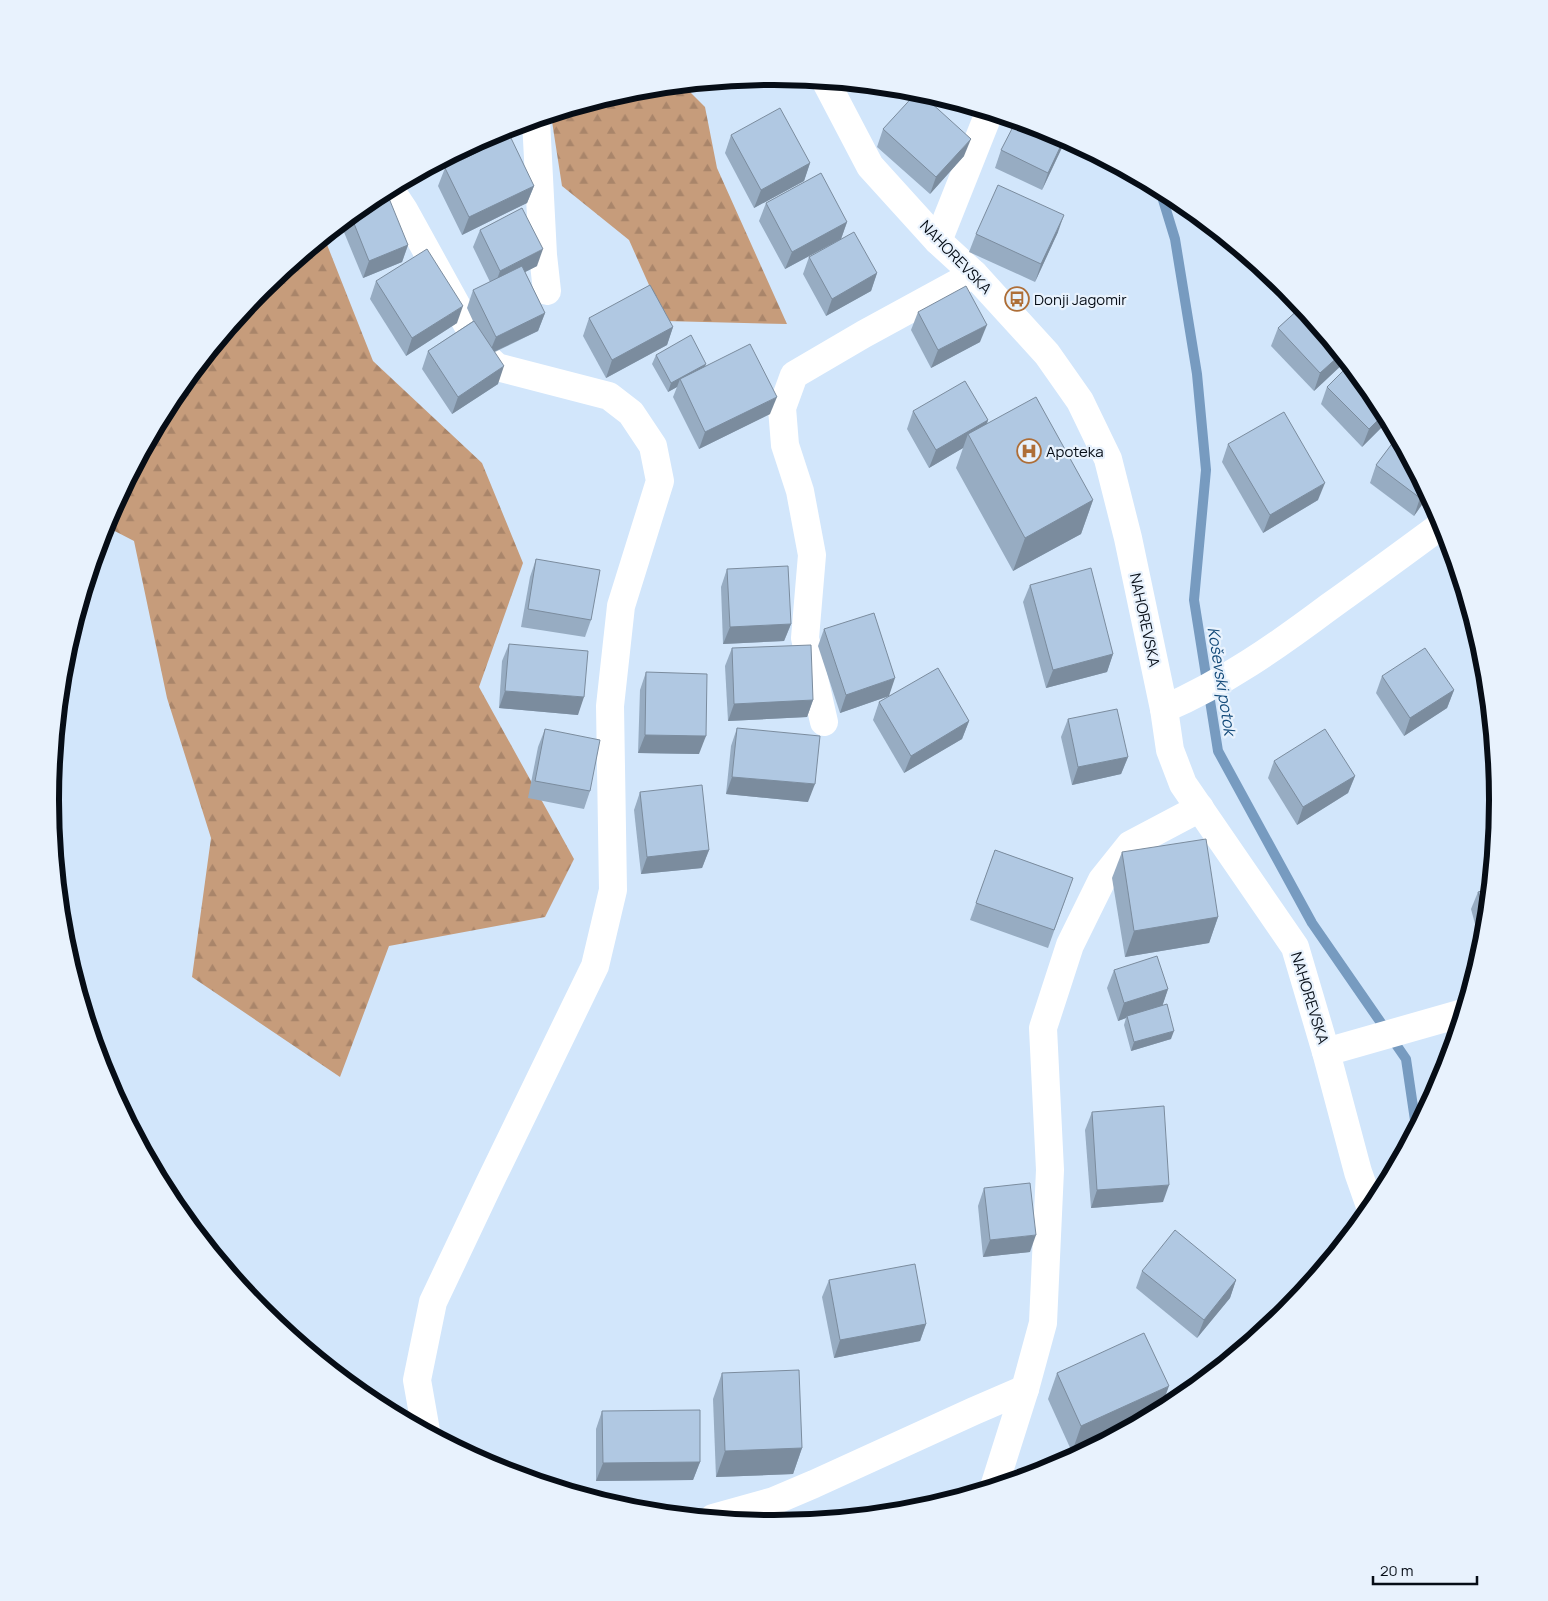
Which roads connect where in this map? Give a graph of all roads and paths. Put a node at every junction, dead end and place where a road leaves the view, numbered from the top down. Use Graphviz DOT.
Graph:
graph roads {
  1 [pos="829,88"];
  2 [pos="987,118"];
  3 [pos="536,126"];
  4 [pos="394,195"];
  5 [pos="938,241"];
  6 [pos="974,274"];
  7 [pos="547,291"];
  8 [pos="1436,529"];
  9 [pos="1175,704"];
  10 [pos="824,722"];
  11 [pos="1200,808"];
  12 [pos="1456,1015"];
  13 [pos="1326,1052"];
  14 [pos="1367,1201"];
  15 [pos="1025,1390"];
  16 [pos="425,1425"];
  17 [pos="996,1480"];
  18 [pos="727,1514"];
  1 -- 5 [label="street, NAHOREVSKA"];
  2 -- 5 [label="street"];
  3 -- 7 [label="street"];
  4 -- 16 [label="street"];
  5 -- 6 [label="street, NAHOREVSKA"];
  6 -- 9 [label="street, NAHOREVSKA"];
  6 -- 10 [label="street"];
  8 -- 9 [label="street"];
  9 -- 11 [label="street, NAHOREVSKA"];
  11 -- 13 [label="street, NAHOREVSKA"];
  11 -- 15 [label="street"];
  12 -- 13 [label="street"];
  13 -- 14 [label="street, NAHOREVSKA"];
  15 -- 17 [label="street"];
  15 -- 18 [label="street"];
}
